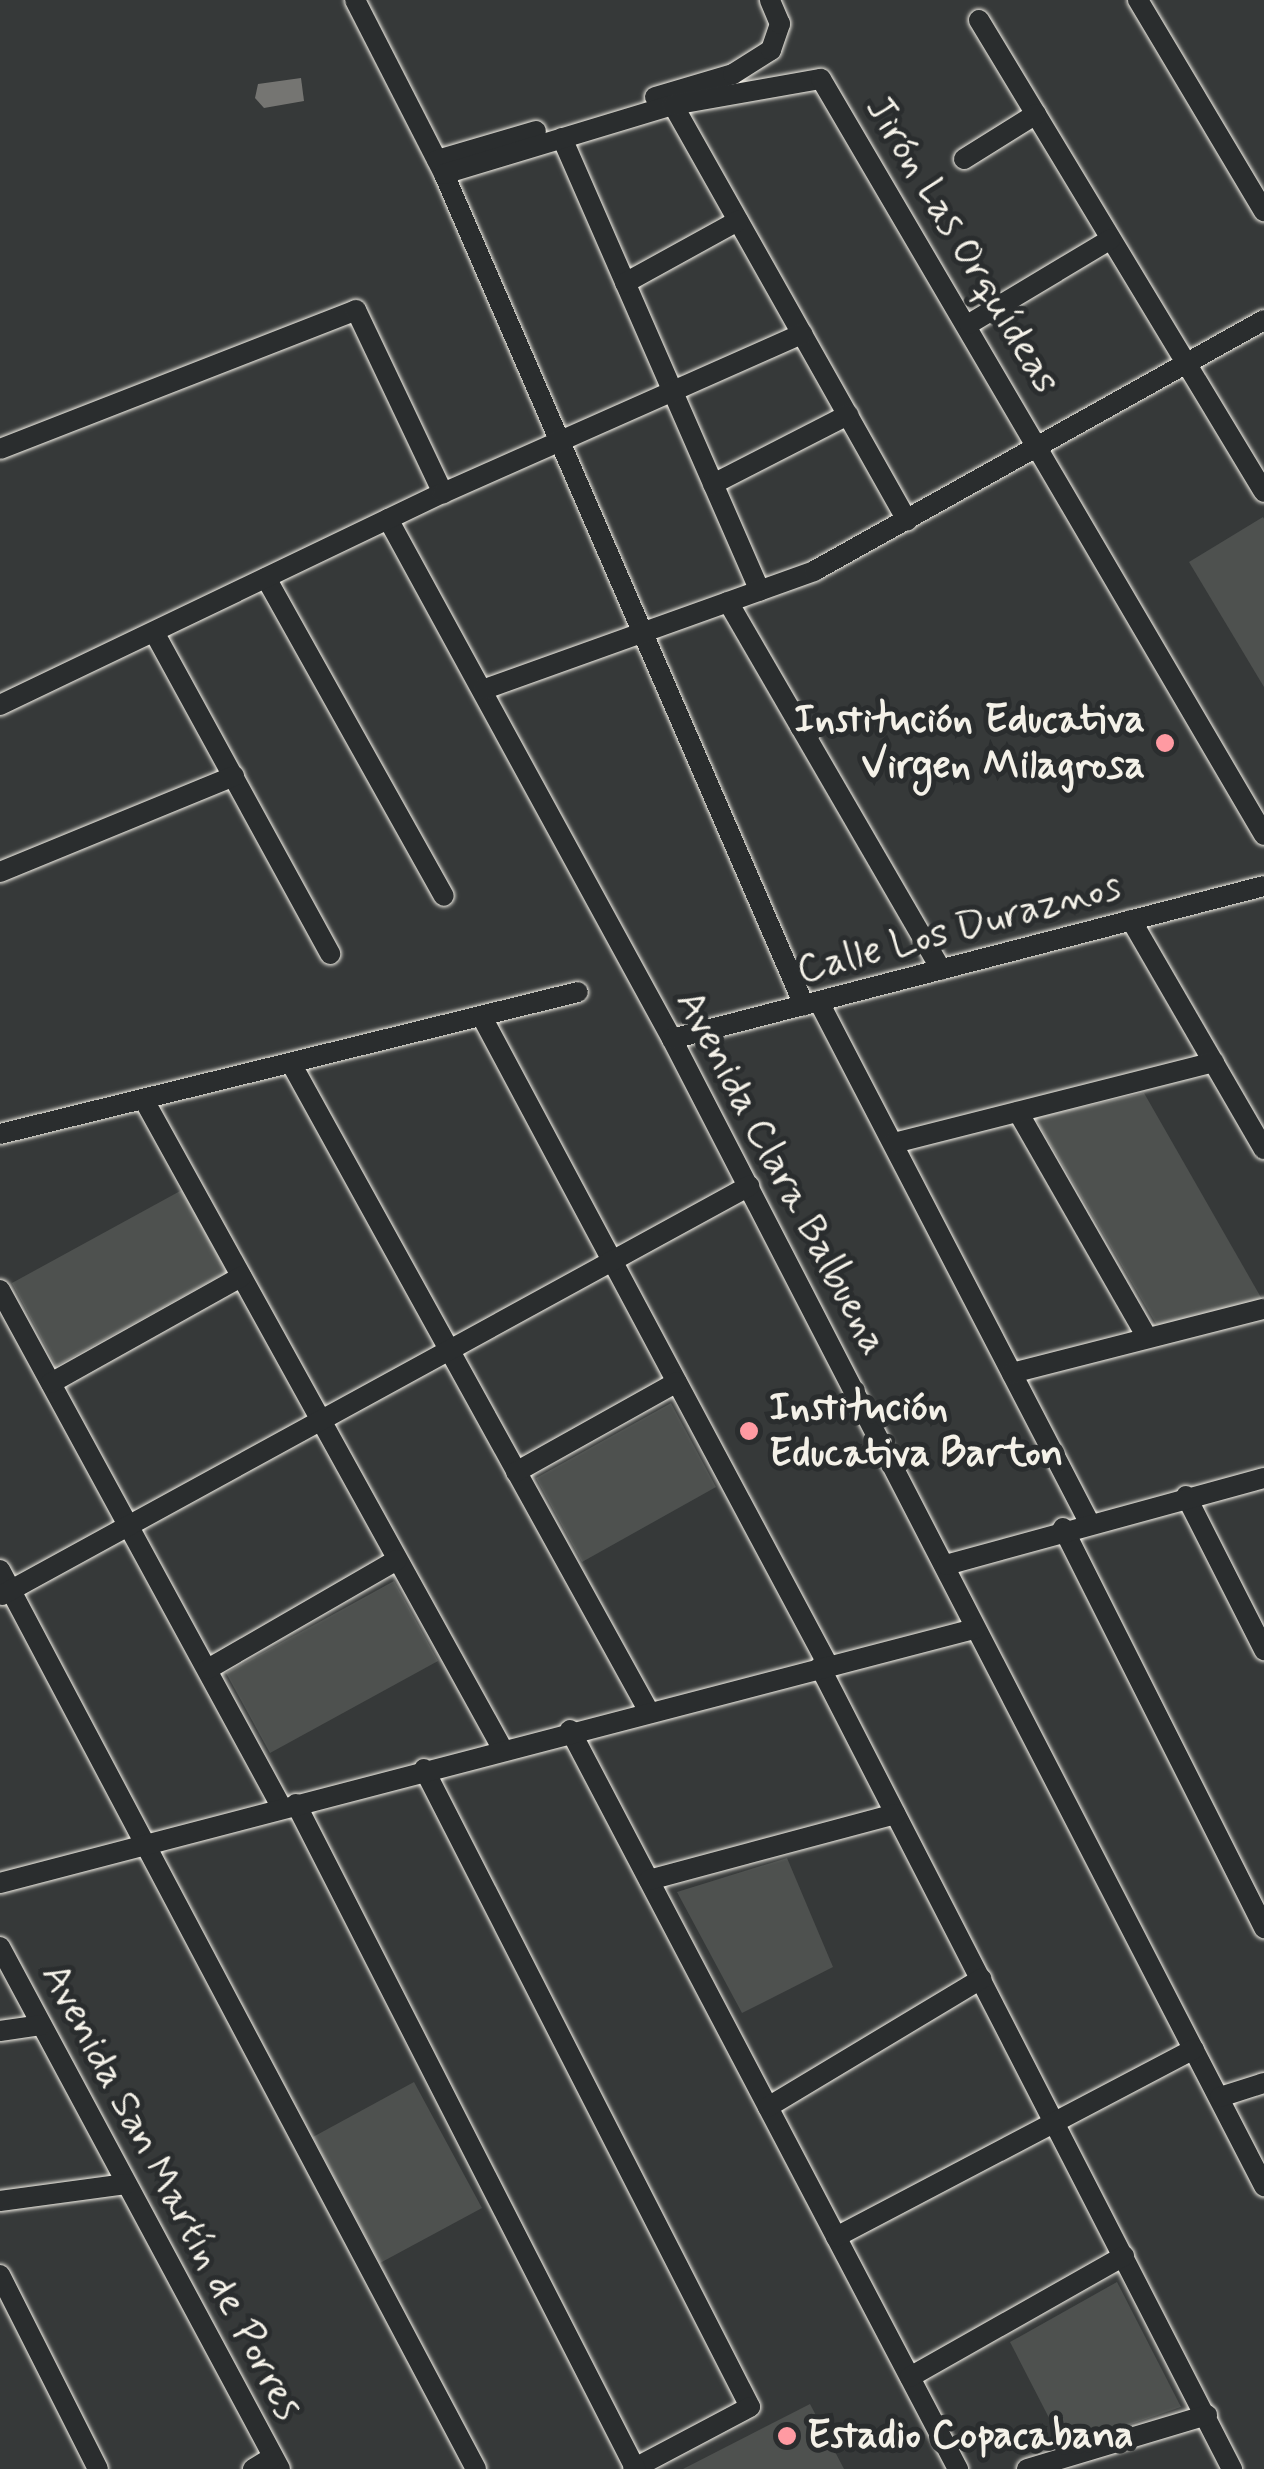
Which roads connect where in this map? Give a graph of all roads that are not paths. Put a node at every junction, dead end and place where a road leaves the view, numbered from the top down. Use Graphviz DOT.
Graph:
graph roads {
  1 [pos="355,0"];
  2 [pos="770,0"];
  3 [pos="1138,0"];
  4 [pos="979,20"];
  5 [pos="673,105"];
  6 [pos="1036,114"];
  7 [pos="562,138"];
  8 [pos="964,159"];
  9 [pos="440,167"];
  10 [pos="1264,211"];
  11 [pos="738,220"];
  12 [pos="1112,239"];
  13 [pos="625,283"];
  14 [pos="1264,320"];
  15 [pos="969,324"];
  16 [pos="802,334"];
  17 [pos="1187,364"];
  18 [pos="672,390"];
  19 [pos="848,415"];
  20 [pos="562,439"];
  21 [pos="1042,447"];
  22 [pos="0,449"];
  23 [pos="713,484"];
  24 [pos="1264,492"];
  25 [pos="443,493"];
  26 [pos="388,520"];
  27 [pos="907,521"];
  28 [pos="266,578"];
  29 [pos="760,591"];
  30 [pos="728,602"];
  31 [pos="154,632"];
  32 [pos="647,632"];
  33 [pos="485,689"];
  34 [pos="2,700"];
  35 [pos="234,776"];
  36 [pos="1264,835"];
  37 [pos="0,872"];
  38 [pos="1264,886"];
  39 [pos="444,896"];
  40 [pos="1131,920"];
  41 [pos="330,954"];
  42 [pos="941,970"];
  43 [pos="578,992"];
  44 [pos="812,1004"];
  45 [pos="482,1017"];
  46 [pos="672,1040"];
  47 [pos="1214,1062"];
  48 [pos="292,1065"];
  49 [pos="144,1100"];
  50 [pos="1018,1112"];
  51 [pos="0,1134"];
  52 [pos="894,1143"];
  53 [pos="1264,1149"];
  54 [pos="748,1186"];
  55 [pos="611,1261"];
  56 [pos="241,1278"];
  57 [pos="0,1290"];
  58 [pos="1264,1309"];
  59 [pos="1147,1337"];
  60 [pos="448,1350"];
  61 [pos="1012,1373"];
  62 [pos="51,1382"];
  63 [pos="677,1382"];
  64 [pos="319,1420"];
  65 [pos="516,1472"];
  66 [pos="1264,1478"];
  67 [pos="1186,1496"];
  68 [pos="1089,1522"];
  69 [pos="130,1524"];
  70 [pos="1063,1528"];
  71 [pos="397,1560"];
  72 [pos="946,1565"];
  73 [pos="0,1570"];
  74 [pos="6,1593"];
  75 [pos="974,1629"];
  76 [pos="1264,1650"];
  77 [pos="824,1666"];
  78 [pos="208,1670"];
  79 [pos="648,1710"];
  80 [pos="570,1730"];
  81 [pos="502,1748"];
  82 [pos="424,1769"];
  83 [pos="289,1806"];
  84 [pos="896,1814"];
  85 [pos="146,1844"];
  86 [pos="3,1877"];
  87 [pos="649,1880"];
  88 [pos="1264,1928"];
  89 [pos="0,1947"];
  90 [pos="981,1979"];
  91 [pos="41,2025"];
  92 [pos="0,2031"];
  93 [pos="1194,2048"];
  94 [pos="1264,2083"];
  95 [pos="1220,2097"];
  96 [pos="768,2106"];
  97 [pos="1055,2122"];
  98 [pos="126,2184"];
  99 [pos="1264,2186"];
  100 [pos="0,2201"];
  101 [pos="836,2237"];
  102 [pos="1124,2256"];
  103 [pos="0,2275"];
  104 [pos="910,2377"];
  105 [pos="1207,2415"];
  106 [pos="276,2463"];
  107 [pos="634,2468"];
  108 [pos="98,2469"];
  109 [pos="253,2469"];
  110 [pos="476,2469"];
  111 [pos="958,2469"];
  112 [pos="1027,2469"];
  113 [pos="1232,2469"];
  1 -- 9 [label="street"];
  2 -- 9 [label="street"];
  3 -- 10 [label="street"];
  4 -- 6 [label="street"];
  5 -- 7 [label="street"];
  5 -- 11 [label="street"];
  5 -- 15 [label="street, Jirón Las Orquídeas"];
  6 -- 8 [label="street"];
  6 -- 12 [label="street"];
  7 -- 9 [label="street"];
  7 -- 13 [label="street"];
  9 -- 20 [label="street"];
  11 -- 13 [label="street"];
  11 -- 16 [label="street"];
  12 -- 15 [label="street"];
  12 -- 17 [label="street"];
  13 -- 18 [label="street"];
  14 -- 17 [label="street"];
  15 -- 21 [label="street, Jirón Las Orquídeas"];
  16 -- 18 [label="street"];
  16 -- 19 [label="street"];
  17 -- 21 [label="street"];
  17 -- 24 [label="street"];
  18 -- 20 [label="street"];
  18 -- 23 [label="street"];
  19 -- 23 [label="street"];
  19 -- 27 [label="street"];
  20 -- 25 [label="street"];
  20 -- 32 [label="street"];
  21 -- 27 [label="street"];
  21 -- 36 [label="street, Jirón Las Orquídeas"];
  22 -- 25 [label="street"];
  23 -- 29 [label="street"];
  25 -- 26 [label="street"];
  26 -- 28 [label="street"];
  26 -- 33 [label="street, Avenida Clara Balbuena"];
  27 -- 29 [label="street"];
  28 -- 31 [label="street"];
  28 -- 39 [label="street"];
  29 -- 30 [label="street"];
  30 -- 32 [label="street"];
  30 -- 42 [label="street"];
  31 -- 34 [label="street"];
  31 -- 35 [label="street"];
  32 -- 33 [label="street"];
  32 -- 44 [label="street"];
  33 -- 46 [label="street, Avenida Clara Balbuena"];
  35 -- 37 [label="street"];
  35 -- 41 [label="street"];
  38 -- 40 [label="street, Calle Los Duraznos"];
  40 -- 42 [label="street, Calle Los Duraznos"];
  40 -- 47 [label="street"];
  42 -- 44 [label="street, Calle Los Duraznos"];
  43 -- 45 [label="street"];
  44 -- 46 [label="street, Calle Los Duraznos"];
  44 -- 52 [label="street"];
  45 -- 48 [label="street"];
  45 -- 55 [label="street"];
  46 -- 54 [label="street, Avenida Clara Balbuena"];
  47 -- 50 [label="street"];
  47 -- 53 [label="street"];
  48 -- 49 [label="street"];
  48 -- 60 [label="street"];
  49 -- 51 [label="street"];
  49 -- 56 [label="street"];
  50 -- 52 [label="street"];
  50 -- 59 [label="street"];
  52 -- 61 [label="street"];
  54 -- 55 [label="street"];
  54 -- 72 [label="street, Avenida Clara Balbuena"];
  55 -- 60 [label="street"];
  55 -- 63 [label="street"];
  56 -- 62 [label="street"];
  56 -- 64 [label="street"];
  57 -- 62 [label="street"];
  58 -- 59 [label="street"];
  59 -- 61 [label="street"];
  60 -- 64 [label="street"];
  60 -- 65 [label="street"];
  61 -- 68 [label="street"];
  62 -- 69 [label="street"];
  63 -- 65 [label="street"];
  63 -- 77 [label="street"];
  64 -- 69 [label="street"];
  64 -- 71 [label="street"];
  65 -- 79 [label="street"];
  66 -- 67 [label="street"];
  67 -- 68 [label="street"];
  67 -- 76 [label="street"];
  68 -- 70 [label="street"];
  69 -- 74 [label="street"];
  69 -- 78 [label="street"];
  70 -- 72 [label="street"];
  70 -- 88 [label="street"];
  71 -- 78 [label="street"];
  71 -- 81 [label="street"];
  72 -- 75 [label="street, Avenida Clara Balbuena"];
  73 -- 74 [label="street"];
  74 -- 85 [label="street"];
  75 -- 77 [label="street"];
  75 -- 93 [label="street, Avenida Clara Balbuena"];
  77 -- 79 [label="street"];
  77 -- 84 [label="street"];
  78 -- 83 [label="street"];
  79 -- 80 [label="street"];
  80 -- 81 [label="street"];
  80 -- 87 [label="street"];
  81 -- 82 [label="street"];
  82 -- 83 [label="street"];
  82 -- 107 [label="street"];
  83 -- 85 [label="street"];
  83 -- 107 [label="street"];
  84 -- 87 [label="street"];
  84 -- 90 [label="street"];
  85 -- 86 [label="street"];
  85 -- 110 [label="street"];
  87 -- 96 [label="street"];
  89 -- 91 [label="street, Avenida San Martín de Porres"];
  90 -- 96 [label="street"];
  90 -- 97 [label="street"];
  91 -- 92 [label="street"];
  91 -- 98 [label="street, Avenida San Martín de Porres"];
  93 -- 95 [label="street, Avenida Clara Balbuena"];
  93 -- 97 [label="street"];
  94 -- 95 [label="street"];
  95 -- 99 [label="street, Avenida Clara Balbuena"];
  96 -- 101 [label="street"];
  97 -- 101 [label="street"];
  97 -- 102 [label="street"];
  98 -- 100 [label="street"];
  98 -- 106 [label="street, Avenida San Martín de Porres"];
  101 -- 104 [label="street"];
  102 -- 104 [label="street"];
  102 -- 105 [label="street"];
  103 -- 108 [label="street"];
  104 -- 111 [label="street"];
  105 -- 112 [label="street"];
  105 -- 113 [label="street"];
  106 -- 109 [label="street"];
}
